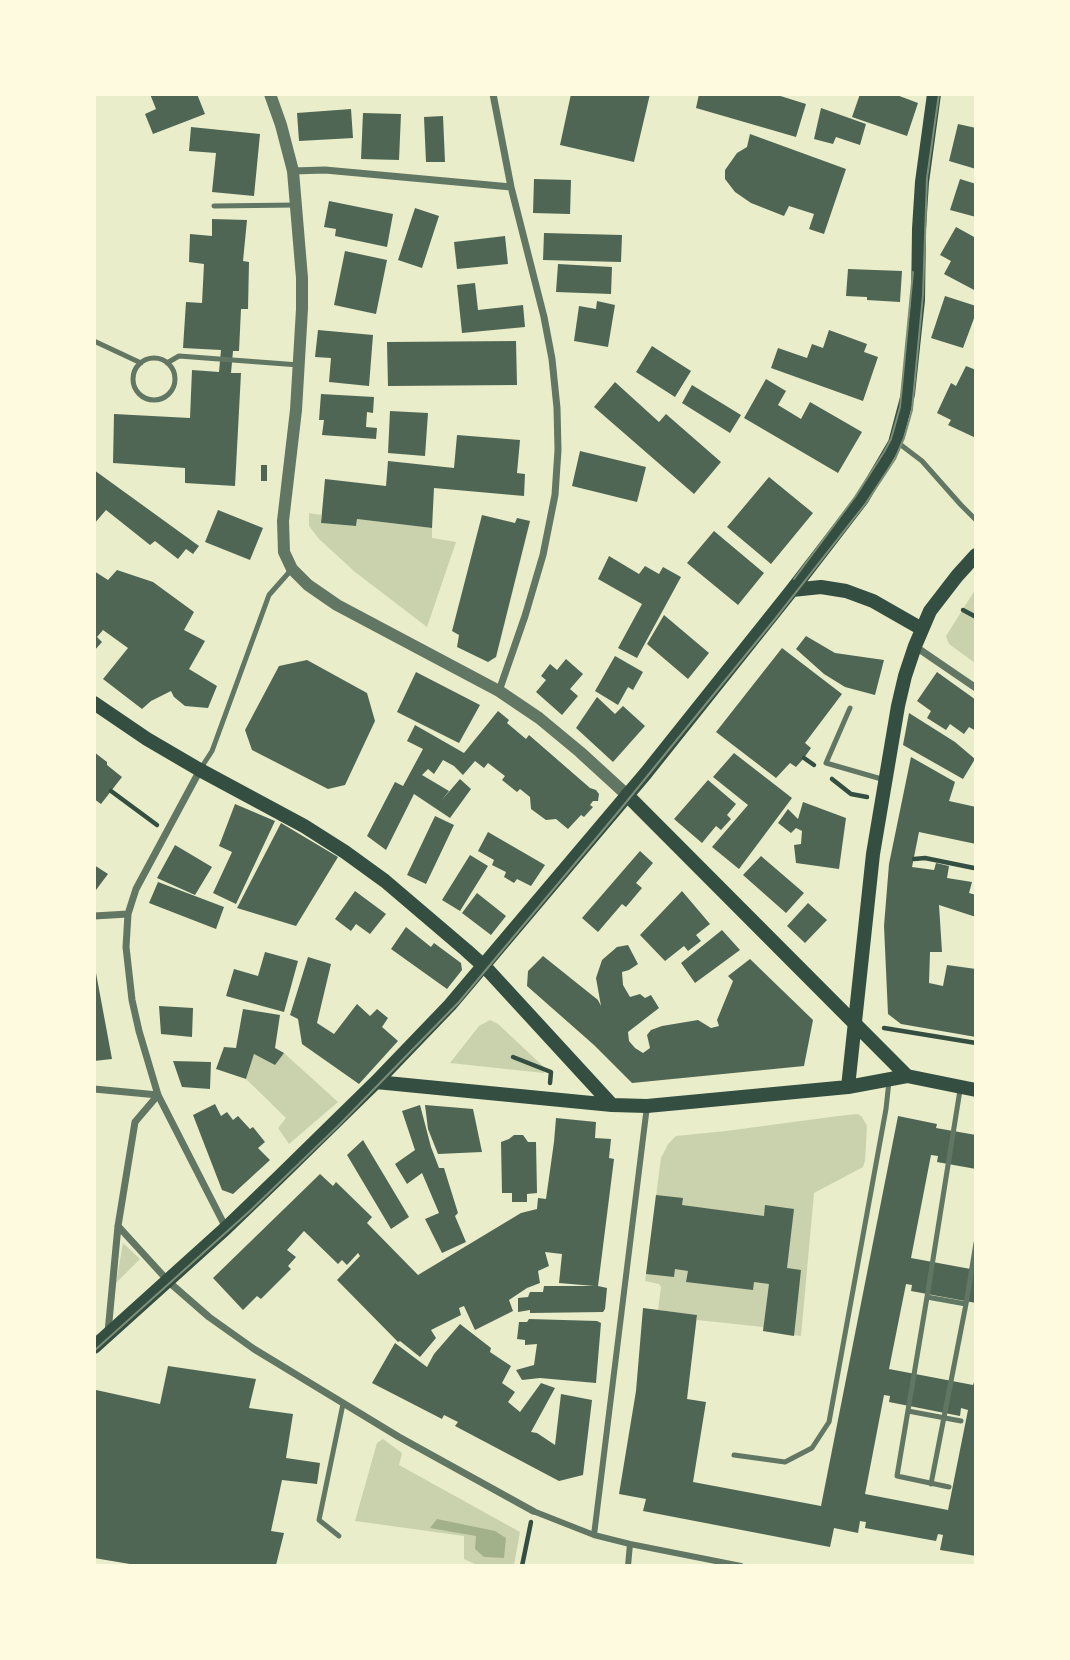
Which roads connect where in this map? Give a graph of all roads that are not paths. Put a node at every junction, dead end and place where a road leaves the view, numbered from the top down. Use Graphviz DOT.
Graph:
graph roads {
  1 [pos="270,94"];
  2 [pos="493,94"];
  3 [pos="934,94"];
  4 [pos="293,171"];
  5 [pos="511,187"];
  6 [pos="296,205"];
  7 [pos="214,206"];
  8 [pos="94,341"];
  9 [pos="141,363"];
  10 [pos="167,363"];
  11 [pos="299,365"];
  12 [pos="895,443"];
  13 [pos="975,520"];
  14 [pos="975,555"];
  15 [pos="292,569"];
  16 [pos="792,590"];
  17 [pos="922,629"];
  18 [pos="915,646"];
  19 [pos="975,688"];
  20 [pos="499,691"];
  21 [pos="94,703"];
  22 [pos="850,708"];
  23 [pos="200,770"];
  24 [pos="885,780"];
  25 [pos="627,795"];
  26 [pos="128,914"];
  27 [pos="94,916"];
  28 [pos="483,966"];
  29 [pos="855,1024"];
  30 [pos="907,1076"];
  31 [pos="890,1079"];
  32 [pos="376,1082"];
  33 [pos="848,1087"];
  34 [pos="960,1087"];
  35 [pos="94,1089"];
  36 [pos="975,1090"];
  37 [pos="159,1095"];
  38 [pos="612,1105"];
  39 [pos="647,1106"];
  40 [pos="118,1226"];
  41 [pos="226,1228"];
  42 [pos="975,1243"];
  43 [pos="168,1280"];
  44 [pos="927,1297"];
  45 [pos="966,1304"];
  46 [pos="101,1335"];
  47 [pos="94,1347"];
  48 [pos="343,1404"];
  49 [pos="908,1411"];
  50 [pos="944,1418"];
  51 [pos="961,1421"];
  52 [pos="734,1455"];
  53 [pos="931,1483"];
  54 [pos="949,1487"];
  55 [pos="533,1511"];
  56 [pos="594,1535"];
  57 [pos="339,1536"];
  58 [pos="630,1544"];
  59 [pos="628,1566"];
  60 [pos="741,1566"];
  1 -- 4 [label="street"];
  2 -- 5 [label="street"];
  3 -- 12 [label="main road"];
  4 -- 5 [label="street"];
  4 -- 6 [label="street"];
  5 -- 20 [label="street"];
  6 -- 7 [label="lane"];
  6 -- 11 [label="street"];
  8 -- 9 [label="lane"];
  9 -- 10 [label="lane"];
  9 -- 10 [label="lane"];
  10 -- 11 [label="lane"];
  11 -- 15 [label="street"];
  12 -- 13 [label="lane"];
  12 -- 16 [label="main road"];
  14 -- 17 [label="main road"];
  15 -- 20 [label="street"];
  15 -- 23 [label="lane"];
  16 -- 17 [label="main road"];
  16 -- 25 [label="main road"];
  17 -- 18 [label="main road"];
  18 -- 19 [label="street"];
  18 -- 24 [label="main road"];
  20 -- 25 [label="street"];
  21 -- 23 [label="main road"];
  22 -- 24 [label="lane"];
  23 -- 26 [label="street"];
  23 -- 28 [label="main road"];
  24 -- 29 [label="main road"];
  25 -- 28 [label="main road"];
  25 -- 29 [label="main road"];
  26 -- 27 [label="street"];
  26 -- 37 [label="street"];
  28 -- 32 [label="main road"];
  28 -- 38 [label="main road"];
  29 -- 30 [label="main road"];
  29 -- 33 [label="main road"];
  30 -- 31 [label="main road"];
  30 -- 34 [label="main road"];
  31 -- 33 [label="main road"];
  31 -- 52 [label="lane"];
  32 -- 38 [label="main road"];
  32 -- 41 [label="main road"];
  33 -- 39 [label="main road"];
  34 -- 36 [label="main road"];
  34 -- 44 [label="lane"];
  35 -- 37 [label="street"];
  37 -- 40 [label="street"];
  37 -- 41 [label="street"];
  38 -- 39 [label="main road"];
  39 -- 56 [label="street"];
  40 -- 43 [label="street"];
  40 -- 46 [label="street"];
  41 -- 43 [label="main road"];
  42 -- 45 [label="lane"];
  43 -- 46 [label="main road"];
  43 -- 48 [label="street"];
  44 -- 45 [label="lane"];
  44 -- 49 [label="lane"];
  45 -- 50 [label="lane"];
  46 -- 47 [label="main road"];
  48 -- 55 [label="street"];
  48 -- 57 [label="lane"];
  49 -- 50 [label="lane"];
  49 -- 53 [label="lane"];
  50 -- 51 [label="lane"];
  50 -- 53 [label="lane"];
  53 -- 54 [label="lane"];
  55 -- 56 [label="street"];
  56 -- 58 [label="street"];
  58 -- 59 [label="street"];
  58 -- 60 [label="street"];
}
